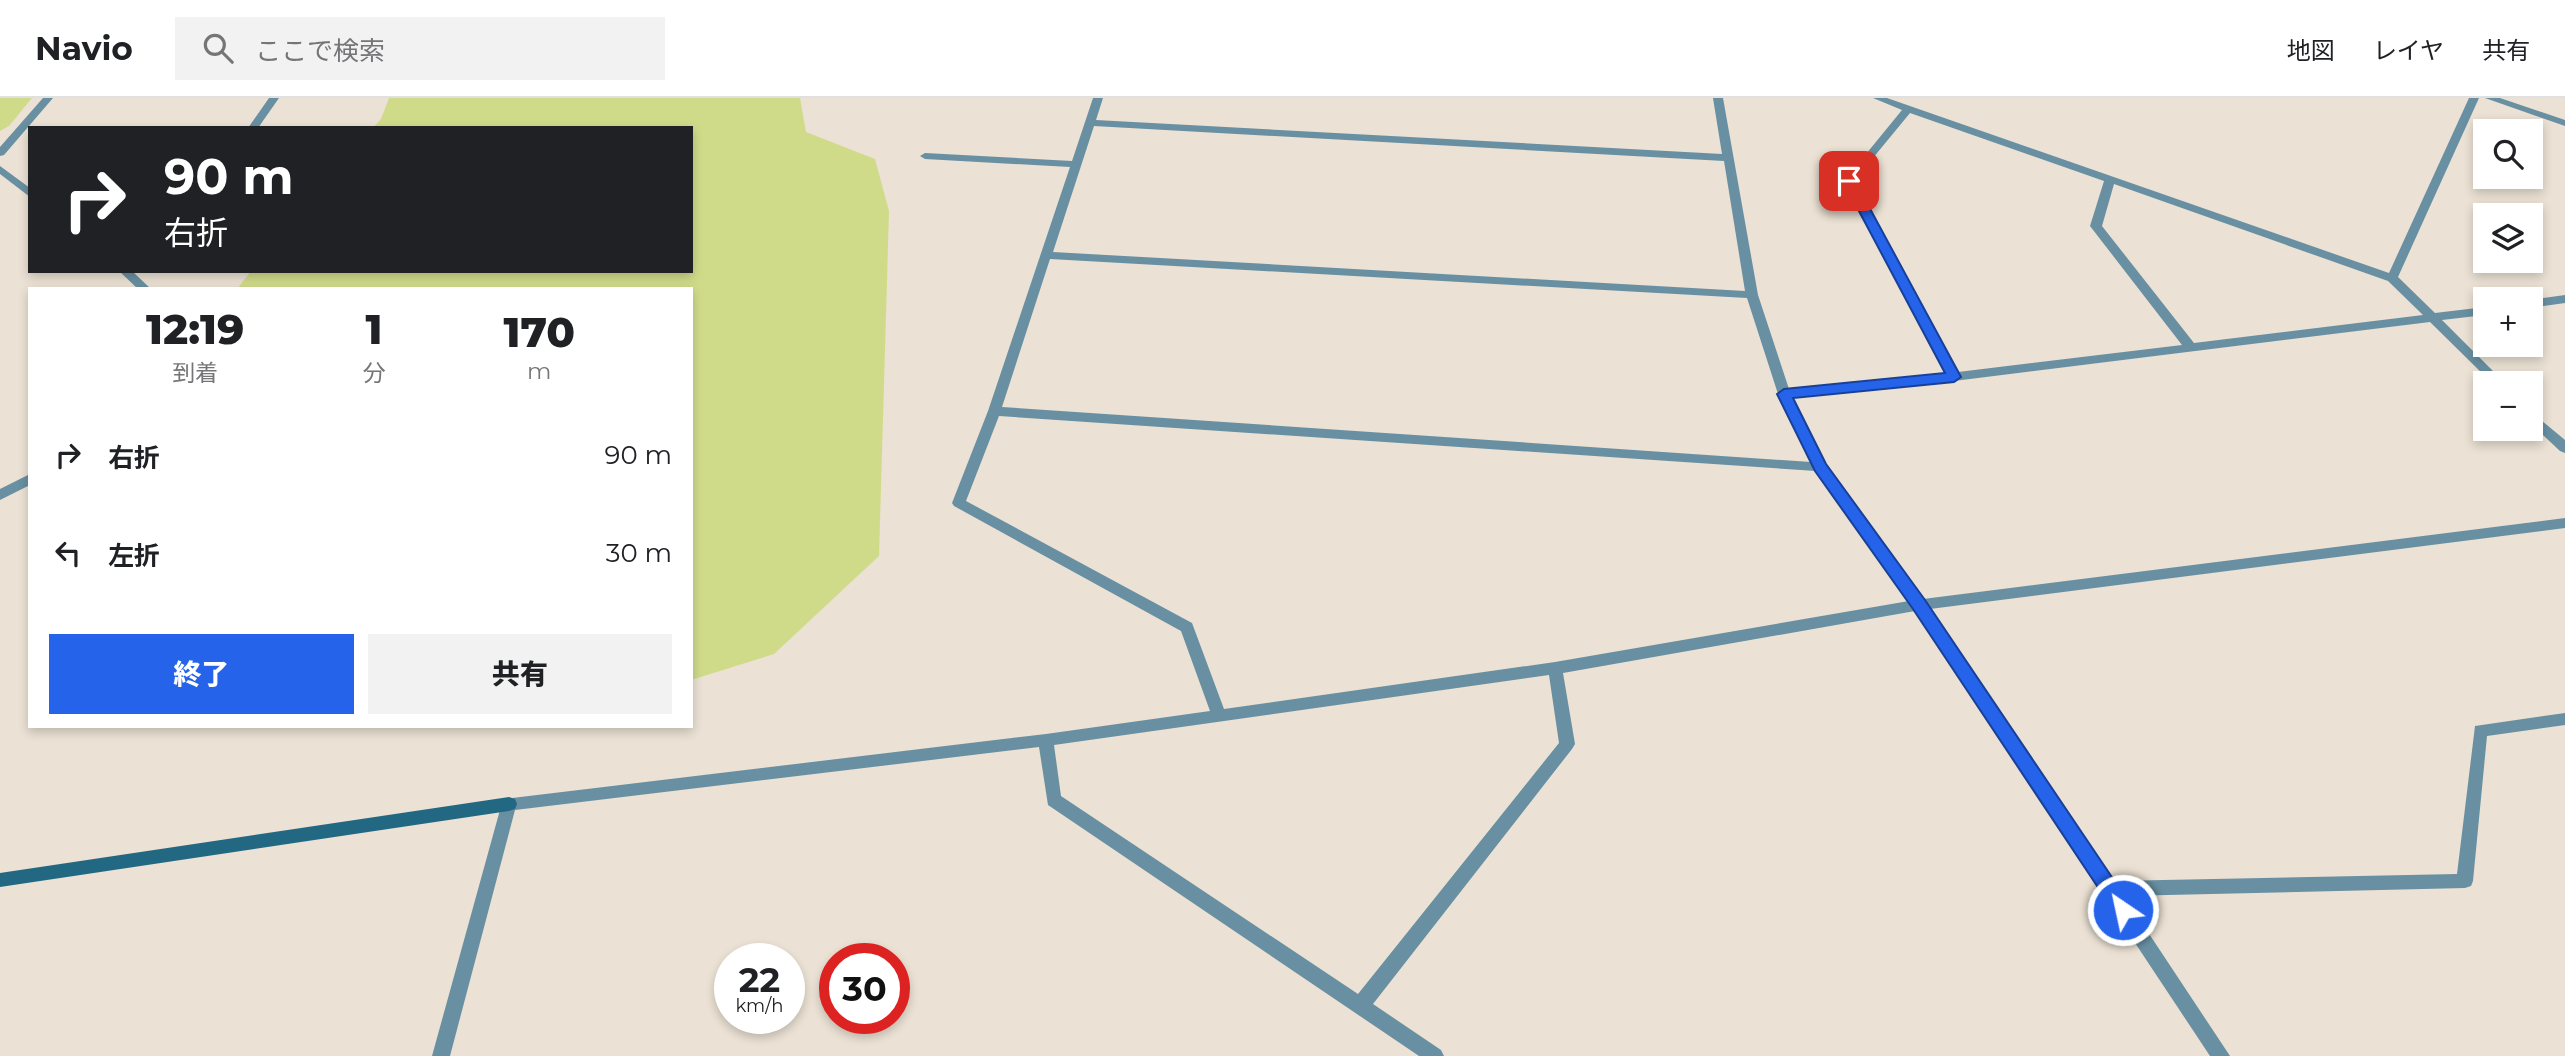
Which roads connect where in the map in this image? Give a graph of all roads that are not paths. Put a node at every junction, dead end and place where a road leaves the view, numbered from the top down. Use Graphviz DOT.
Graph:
graph roads {
  1 [pos="48,98"];
  2 [pos="274,98"];
  3 [pos="1098,98"];
  4 [pos="1718,98"];
  5 [pos="1878,98"];
  6 [pos="2474,98"];
  7 [pos="2490,98"];
  8 [pos="1908,108"];
  9 [pos="1089,123"];
  10 [pos="2565,123"];
  11 [pos="254,126"];
  12 [pos="0,153"];
  13 [pos="925,156"];
  14 [pos="1730,158"];
  15 [pos="1075,164"];
  16 [pos="1,171"];
  17 [pos="2110,179"];
  18 [pos="28,192"];
  19 [pos="1045,255"];
  20 [pos="128,273"];
  21 [pos="2392,278"];
  22 [pos="143,287"];
  23 [pos="1752,295"];
  24 [pos="2565,299"];
  25 [pos="2543,302"];
  26 [pos="2473,313"];
  27 [pos="2433,318"];
  28 [pos="2191,348"];
  29 [pos="2487,371"];
  30 [pos="1954,377"];
  31 [pos="1784,394"];
  32 [pos="994,411"];
  33 [pos="2543,427"];
  34 [pos="2565,448"];
  35 [pos="1820,467"];
  36 [pos="28,480"];
  37 [pos="0,495"];
  38 [pos="2565,523"];
  39 [pos="1919,605"];
  40 [pos="1555,668"];
  41 [pos="1219,715"];
  42 [pos="2565,719"];
  43 [pos="1046,740"];
  44 [pos="509,804"];
  45 [pos="0,880"];
  46 [pos="2109,889"];
  47 [pos="1361,1005"];
  48 [pos="441,1056"];
  49 [pos="1435,1056"];
  50 [pos="2221,1056"];
  1 -- 12 [label="street"];
  2 -- 11 [label="street"];
  3 -- 9 [label="street"];
  4 -- 14 [label="street"];
  5 -- 8 [label="street"];
  6 -- 21 [label="street"];
  7 -- 10 [label="street"];
  8 -- 17 [label="street"];
  8 -- 30 [label="street"];
  9 -- 14 [label="street"];
  9 -- 15 [label="street"];
  13 -- 15 [label="street"];
  14 -- 23 [label="street"];
  15 -- 19 [label="street"];
  16 -- 18 [label="street"];
  17 -- 21 [label="street"];
  17 -- 28 [label="street"];
  19 -- 23 [label="street"];
  19 -- 32 [label="street"];
  20 -- 22 [label="street"];
  21 -- 27 [label="street"];
  23 -- 31 [label="street"];
  24 -- 25 [label="street"];
  26 -- 27 [label="street"];
  27 -- 28 [label="street"];
  27 -- 29 [label="street"];
  28 -- 30 [label="street"];
  30 -- 31 [label="street"];
  31 -- 35 [label="street"];
  32 -- 35 [label="street"];
  32 -- 41 [label="street"];
  33 -- 34 [label="street"];
  35 -- 39 [label="street"];
  36 -- 37 [label="street"];
  38 -- 39 [label="street"];
  39 -- 40 [label="street"];
  39 -- 46 [label="street"];
  40 -- 41 [label="street"];
  40 -- 47 [label="street"];
  41 -- 43 [label="street"];
  42 -- 46 [label="street"];
  43 -- 44 [label="street"];
  43 -- 47 [label="street"];
  44 -- 45 [label="street"];
  44 -- 48 [label="street"];
  46 -- 50 [label="street"];
  47 -- 49 [label="street"];
}
